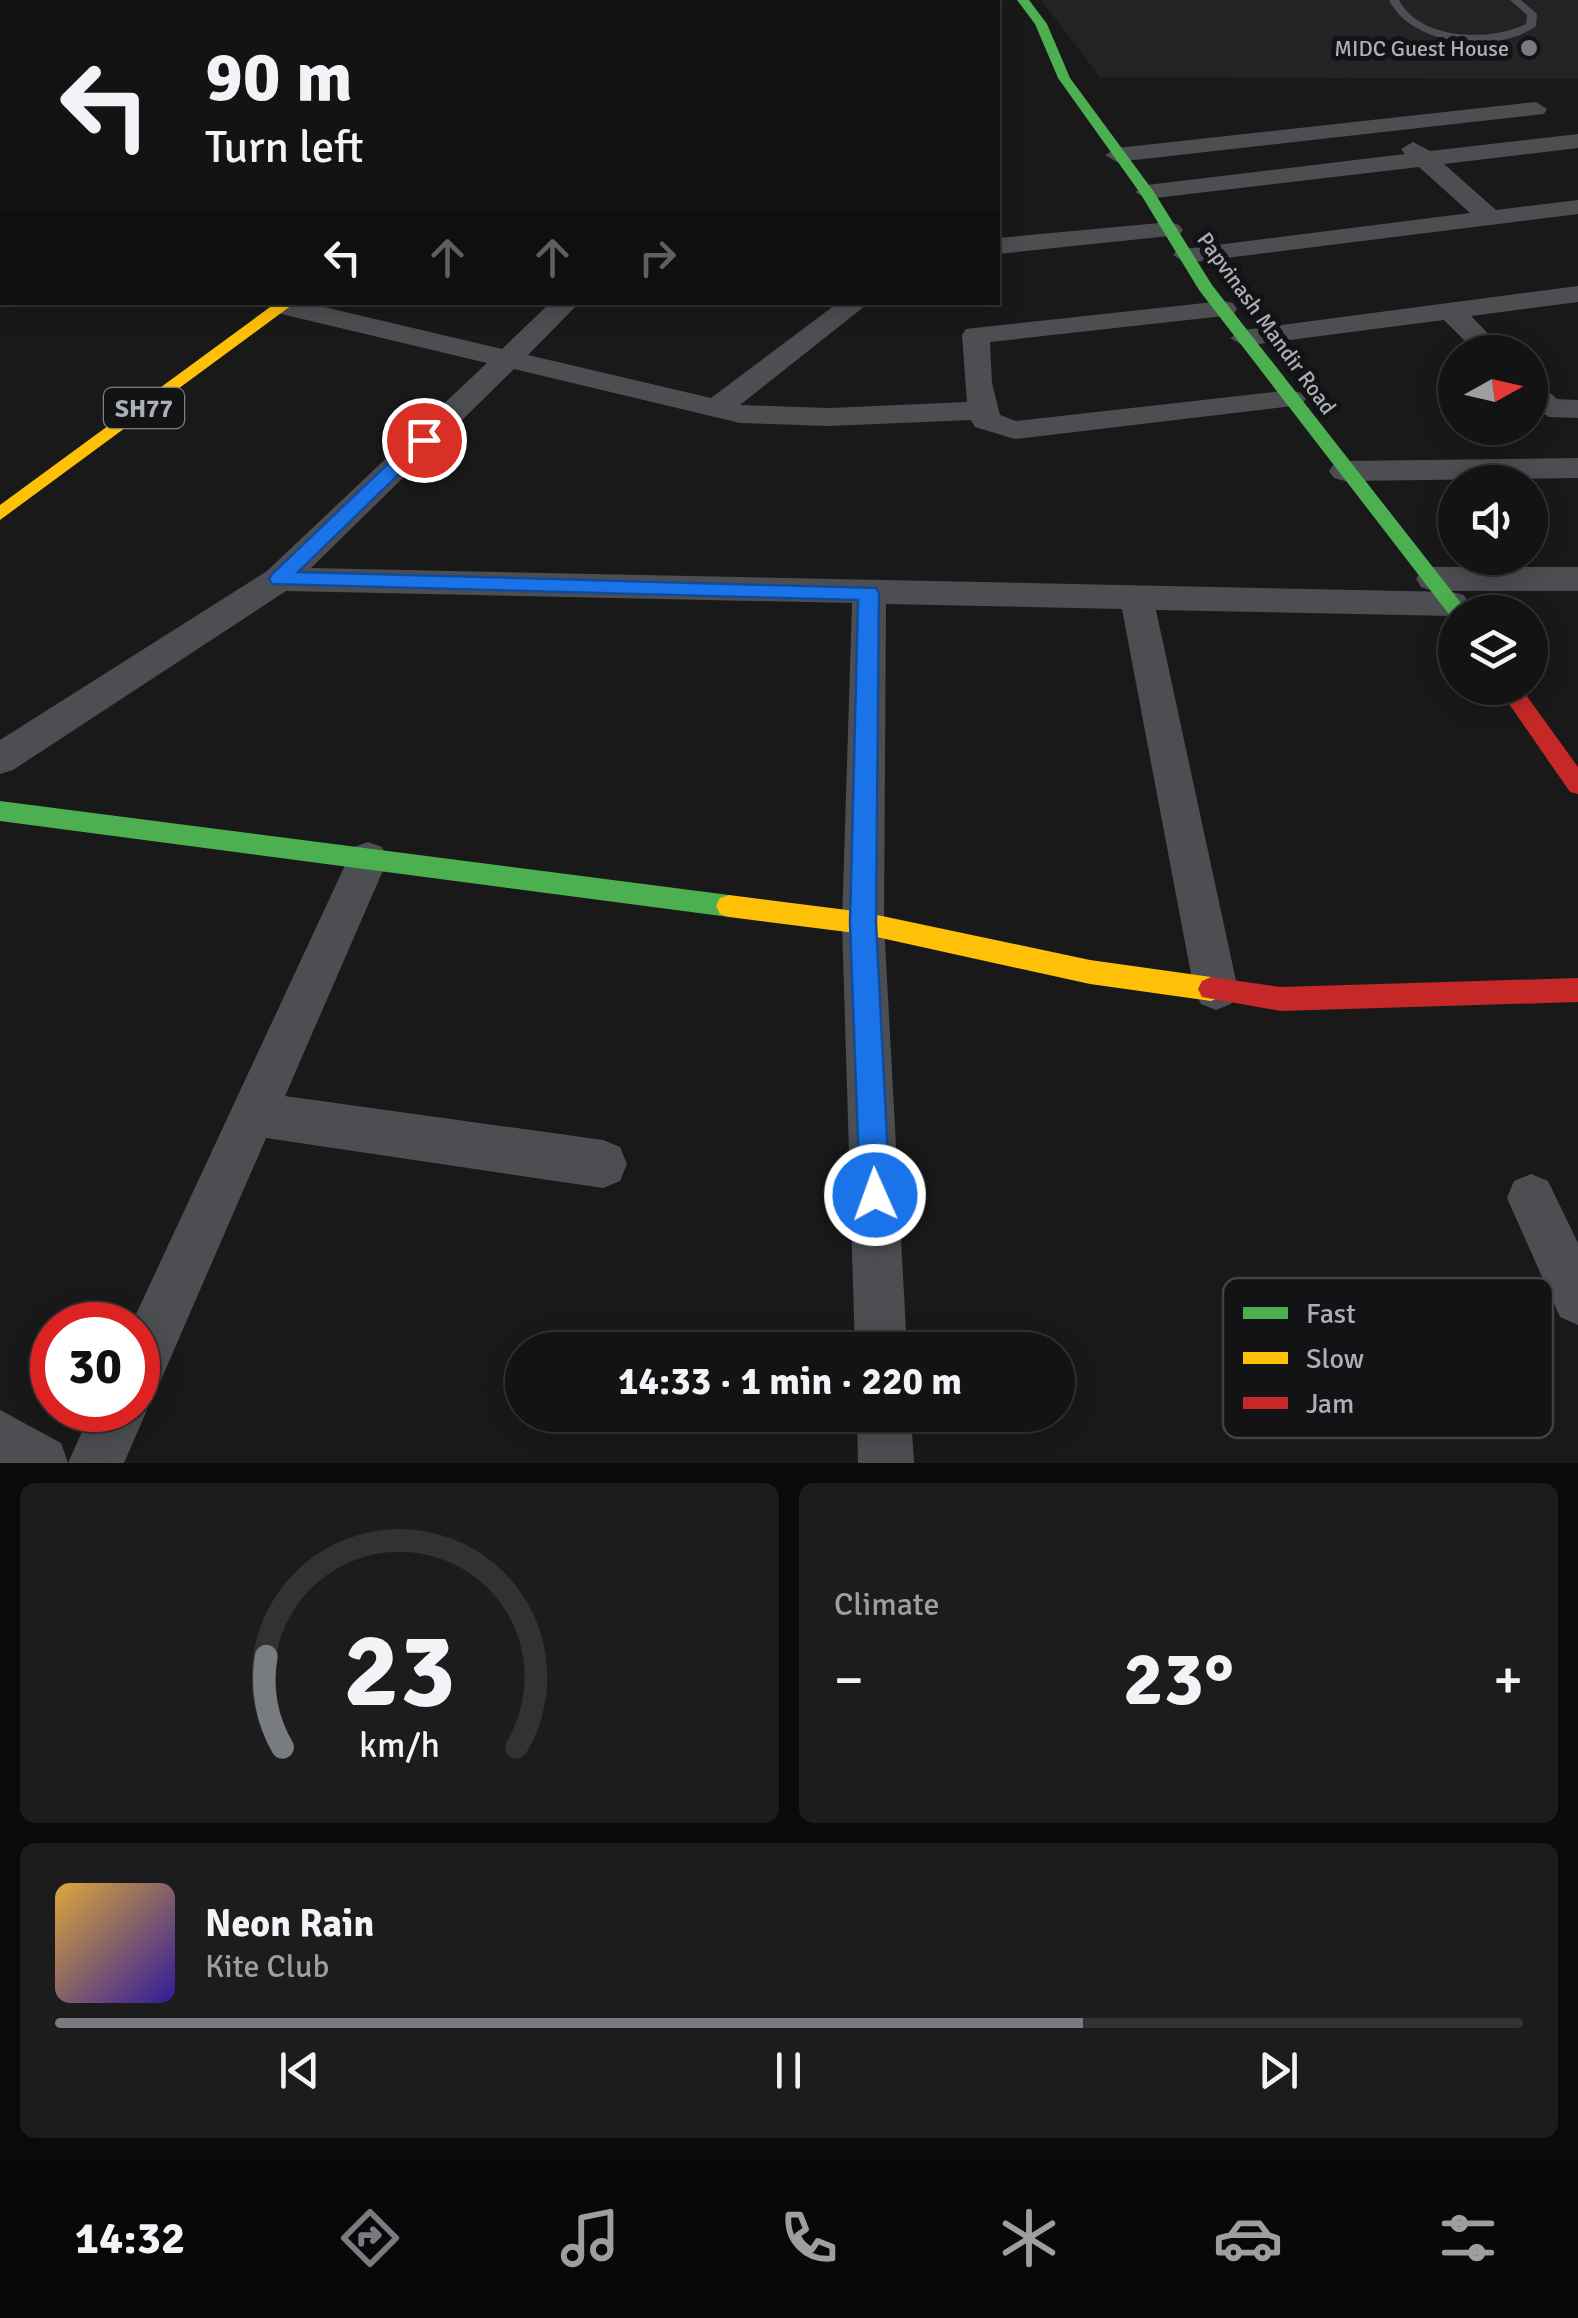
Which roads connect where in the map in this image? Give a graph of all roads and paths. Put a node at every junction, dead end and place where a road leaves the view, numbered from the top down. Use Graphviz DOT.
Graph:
graph roads {
  1 [pos="1024,0"];
  2 [pos="1394,0"];
  3 [pos="1515,0"];
  4 [pos="1536,109"];
  5 [pos="1384,126"];
  6 [pos="1578,141"];
  7 [pos="1117,155"];
  8 [pos="1426,160"];
  9 [pos="1146,192"];
  10 [pos="1578,206"];
  11 [pos="1490,218"];
  12 [pos="1170,230"];
  13 [pos="1000,246"];
  14 [pos="1186,256"];
  15 [pos="1578,294"];
  16 [pos="284,305"];
  17 [pos="289,305"];
  18 [pos="565,305"];
  19 [pos="853,305"];
  20 [pos="1222,310"];
  21 [pos="1450,311"];
  22 [pos="1475,335"];
  23 [pos="1244,338"];
  24 [pos="510,358"];
  25 [pos="1290,400"];
  26 [pos="1548,407"];
  27 [pos="716,408"];
  28 [pos="1578,409"];
  29 [pos="983,410"];
  30 [pos="1578,468"];
  31 [pos="1345,471"];
  32 [pos="0,514"];
  33 [pos="279,579"];
  34 [pos="1578,580"];
  35 [pos="869,593"];
  36 [pos="1444,595"];
  37 [pos="1475,595"];
  38 [pos="1137,599"];
  39 [pos="1438,599"];
  40 [pos="1522,705"];
  41 [pos="0,759"];
  42 [pos="1571,767"];
  43 [pos="0,810"];
  44 [pos="368,859"];
  45 [pos="863,923"];
  46 [pos="1216,990"];
  47 [pos="1578,990"];
  48 [pos="253,1114"];
  49 [pos="604,1164"];
  50 [pos="1531,1198"];
  51 [pos="1578,1299"];
  52 [pos="160,1321"];
  53 [pos="881,1332"];
  54 [pos="110,1432"];
  55 [pos="885,1432"];
  56 [pos="0,1438"];
  57 [pos="41,1463"];
  58 [pos="96,1463"];
  59 [pos="886,1463"];
  1 -- 7 [label="street, Papvinash Mandir Road"];
  2 -- 3 [label="lane"];
  4 -- 5 [label="street"];
  5 -- 7 [label="street"];
  5 -- 8 [label="street"];
  6 -- 8 [label="street"];
  7 -- 9 [label="street, Papvinash Mandir Road"];
  8 -- 9 [label="street"];
  8 -- 11 [label="street"];
  9 -- 12 [label="street, Papvinash Mandir Road"];
  10 -- 11 [label="street"];
  11 -- 14 [label="street"];
  12 -- 13 [label="street"];
  12 -- 14 [label="street, Papvinash Mandir Road"];
  14 -- 20 [label="street, Papvinash Mandir Road"];
  15 -- 21 [label="street"];
  16 -- 32 [label="street, SH77"];
  17 -- 24 [label="street"];
  18 -- 24 [label="street"];
  19 -- 27 [label="street"];
  20 -- 23 [label="street, Papvinash Mandir Road"];
  20 -- 29 [label="street"];
  21 -- 22 [label="street"];
  21 -- 23 [label="street"];
  23 -- 25 [label="street, Papvinash Mandir Road"];
  24 -- 27 [label="street"];
  24 -- 33 [label="street"];
  25 -- 29 [label="street"];
  25 -- 31 [label="street, Papvinash Mandir Road"];
  26 -- 28 [label="street"];
  27 -- 29 [label="street"];
  30 -- 31 [label="street"];
  31 -- 36 [label="street, Papvinash Mandir Road"];
  33 -- 35 [label="street"];
  33 -- 41 [label="street"];
  34 -- 37 [label="street"];
  35 -- 38 [label="street"];
  35 -- 45 [label="street"];
  38 -- 39 [label="street"];
  38 -- 46 [label="street"];
  40 -- 42 [label="street"];
  43 -- 44 [label="street"];
  44 -- 45 [label="street"];
  44 -- 48 [label="street"];
  45 -- 46 [label="street"];
  45 -- 53 [label="street"];
  46 -- 47 [label="street"];
  48 -- 49 [label="street"];
  48 -- 52 [label="street"];
  50 -- 51 [label="street"];
  54 -- 58 [label="street"];
  55 -- 59 [label="street"];
  56 -- 57 [label="street"];
}
